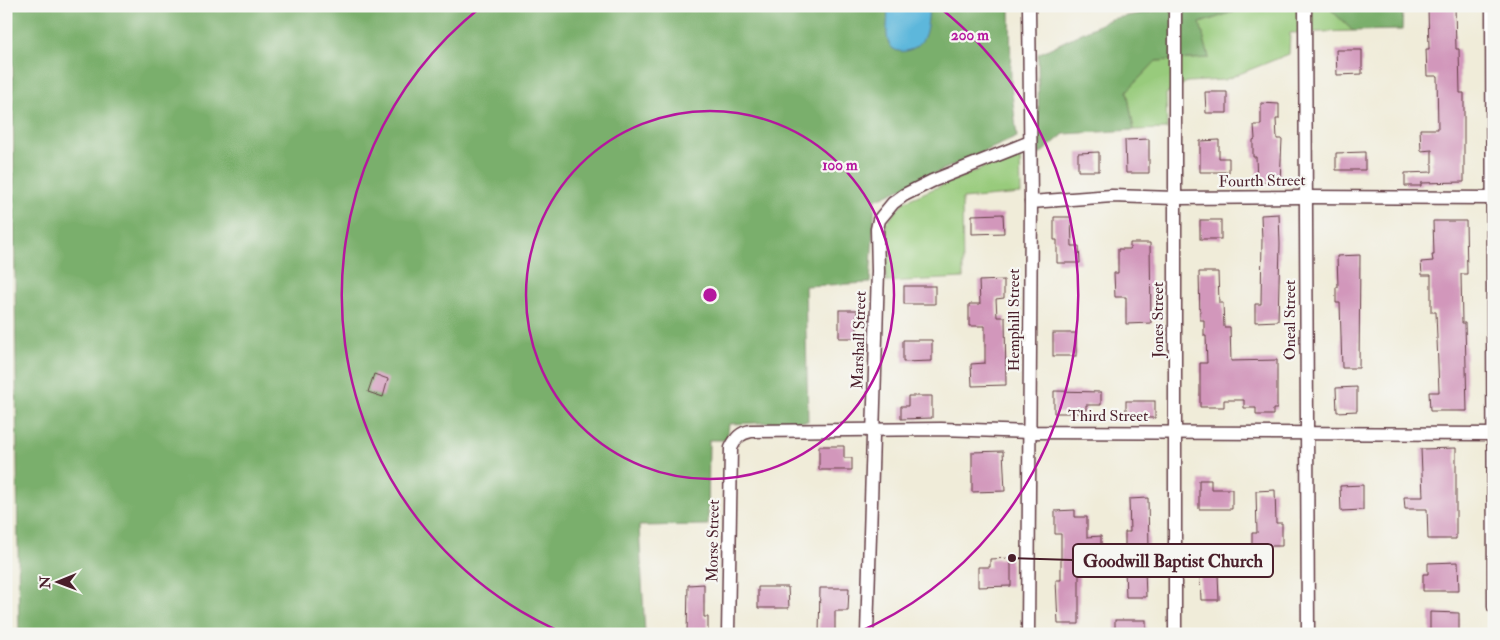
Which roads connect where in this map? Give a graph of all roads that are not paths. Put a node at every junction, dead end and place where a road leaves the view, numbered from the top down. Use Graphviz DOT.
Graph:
graph roads {
  1 [pos="1029,6"];
  2 [pos="1174,6"];
  3 [pos="1305,6"];
  4 [pos="1492,6"];
  5 [pos="1030,142"];
  6 [pos="1306,196"];
  7 [pos="1174,198"];
  8 [pos="1493,198"];
  9 [pos="1031,202"];
  10 [pos="873,429"];
  11 [pos="1029,432"];
  12 [pos="1174,432"];
  13 [pos="1307,432"];
  14 [pos="1494,434"];
  15 [pos="731,448"];
  16 [pos="1494,607"];
  17 [pos="728,634"];
  18 [pos="867,634"];
  19 [pos="1028,634"];
  20 [pos="1174,634"];
  21 [pos="1308,634"];
  1 -- 5 [label="street, Hemphill Street"];
  2 -- 7 [label="street, Jones Street"];
  3 -- 6 [label="street, Oneal Street"];
  4 -- 8 [label="street"];
  5 -- 9 [label="street, Hemphill Street"];
  5 -- 10 [label="street, Marshall Street"];
  6 -- 7 [label="street, Fourth Street"];
  6 -- 8 [label="street, Fourth Street"];
  6 -- 13 [label="street, Oneal Street"];
  7 -- 9 [label="street, Fourth Street"];
  7 -- 12 [label="street, Jones Street"];
  8 -- 14 [label="street"];
  9 -- 11 [label="street, Hemphill Street"];
  10 -- 11 [label="street, Third Street"];
  10 -- 15 [label="street, Third Street"];
  10 -- 18 [label="street, Marshall Street"];
  11 -- 12 [label="street, Third Street"];
  11 -- 19 [label="street, Hemphill Street"];
  12 -- 13 [label="street, Third Street"];
  12 -- 20 [label="street, Jones Street"];
  13 -- 14 [label="street, Third Street"];
  13 -- 21 [label="street, Oneal Street"];
  14 -- 16 [label="street"];
  15 -- 17 [label="street, Morse Street"];
}
